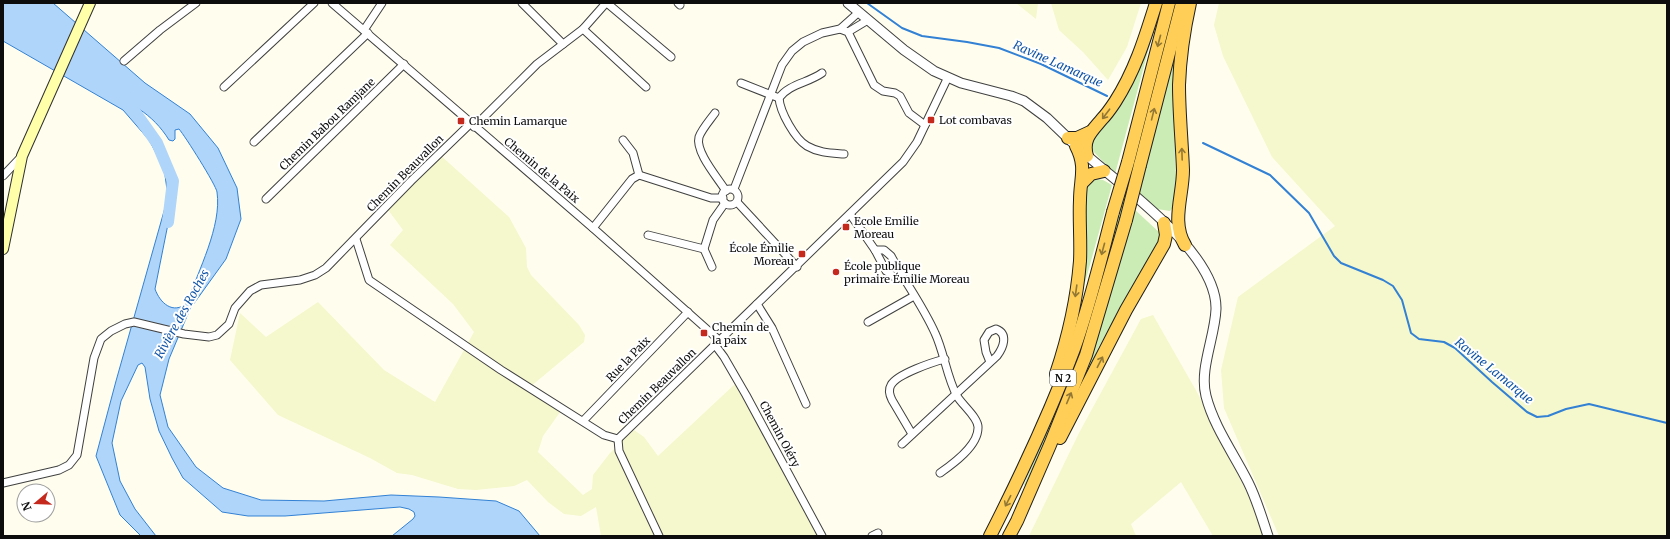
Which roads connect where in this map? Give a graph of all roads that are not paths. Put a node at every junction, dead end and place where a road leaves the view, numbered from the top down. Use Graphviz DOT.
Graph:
graph roads {
  1 [pos="90,3"];
  2 [pos="196,3"];
  3 [pos="314,3"];
  4 [pos="332,3"];
  5 [pos="382,3"];
  6 [pos="522,3"];
  7 [pos="606,3"];
  8 [pos="848,3"];
  9 [pos="1156,3"];
  10 [pos="1169,3"];
  11 [pos="1182,3"];
  12 [pos="1190,3"];
  13 [pos="859,12"];
  14 [pos="868,20"];
  15 [pos="840,29"];
  16 [pos="583,30"];
  17 [pos="366,31"];
  18 [pos="848,32"];
  19 [pos="563,44"];
  20 [pos="672,57"];
  21 [pos="124,61"];
  22 [pos="404,64"];
  23 [pos="822,73"];
  24 [pos="948,77"];
  25 [pos="741,83"];
  26 [pos="224,87"];
  27 [pos="646,87"];
  28 [pos="771,95"];
  29 [pos="779,98"];
  30 [pos="715,113"];
  31 [pos="472,125"];
  32 [pos="926,125"];
  33 [pos="1090,132"];
  34 [pos="1068,138"];
  35 [pos="623,140"];
  36 [pos="254,142"];
  37 [pos="1076,146"];
  38 [pos="844,154"];
  39 [pos="22,156"];
  40 [pos="1087,156"];
  41 [pos="1104,171"];
  42 [pos="639,175"];
  43 [pos="3,176"];
  44 [pos="1082,183"];
  45 [pos="726,190"];
  46 [pos="734,190"];
  47 [pos="1181,193"];
  48 [pos="266,199"];
  49 [pos="724,200"];
  50 [pos="737,202"];
  51 [pos="850,214"];
  52 [pos="1161,219"];
  53 [pos="593,228"];
  54 [pos="648,235"];
  55 [pos="356,239"];
  56 [pos="1185,245"];
  57 [pos="3,249"];
  58 [pos="704,250"];
  59 [pos="875,250"];
  60 [pos="1159,251"];
  61 [pos="712,267"];
  62 [pos="797,267"];
  63 [pos="904,279"];
  64 [pos="914,296"];
  65 [pos="757,304"];
  66 [pos="688,312"];
  67 [pos="868,322"];
  68 [pos="717,342"];
  69 [pos="945,359"];
  70 [pos="990,362"];
  71 [pos="956,394"];
  72 [pos="806,404"];
  73 [pos="583,421"];
  74 [pos="912,434"];
  75 [pos="618,439"];
  76 [pos="902,444"];
  77 [pos="940,473"];
  78 [pos="1020,478"];
  79 [pos="3,483"];
  80 [pos="1017,521"];
  81 [pos="659,536"];
  82 [pos="822,536"];
  83 [pos="990,536"];
  84 [pos="1009,536"];
  85 [pos="1268,536"];
  1 -- 39 [label="main road"];
  2 -- 21 [label="street"];
  3 -- 26 [label="street"];
  4 -- 17 [label="street, Chemin de la Paix"];
  5 -- 17 [label="street"];
  6 -- 19 [label="street"];
  7 -- 16 [label="street"];
  7 -- 20 [label="street"];
  8 -- 13 [label="street"];
  9 -- 33 [label="highway, one-way"];
  10 -- 78 [label="highway, N 2, one-way, bridge"];
  80 -- 11 [label="highway, N 2, one-way, bridge"];
  47 -- 12 [label="highway, one-way"];
  13 -- 14 [label="street"];
  13 -- 15 [label="street"];
  14 -- 18 [label="street"];
  14 -- 24 [label="street"];
  15 -- 18 [label="street"];
  15 -- 28 [label="street"];
  16 -- 19 [label="street"];
  16 -- 27 [label="street"];
  17 -- 22 [label="street, Chemin de la Paix"];
  17 -- 36 [label="street"];
  18 -- 32 [label="street"];
  19 -- 31 [label="street"];
  22 -- 31 [label="street, Chemin de la Paix"];
  22 -- 48 [label="street, Chemin Babou Ramjane"];
  23 -- 29 [label="street"];
  24 -- 32 [label="street, Chemin Beauvallon"];
  24 -- 34 [label="street"];
  25 -- 28 [label="street"];
  28 -- 29 [label="street"];
  28 -- 46 [label="street"];
  29 -- 38 [label="street"];
  30 -- 45 [label="street"];
  31 -- 53 [label="street, Chemin de la Paix"];
  31 -- 55 [label="street, Chemin Beauvallon"];
  32 -- 51 [label="street, Chemin Beauvallon"];
  33 -- 34 [label="highway"];
  33 -- 40 [label="highway"];
  34 -- 37 [label="street"];
  35 -- 42 [label="street"];
  37 -- 40 [label="street"];
  37 -- 44 [label="highway"];
  39 -- 43 [label="street"];
  39 -- 57 [label="main road"];
  40 -- 41 [label="street"];
  41 -- 44 [label="highway"];
  41 -- 52 [label="street"];
  42 -- 49 [label="street"];
  42 -- 53 [label="street"];
  44 -- 78 [label="highway, one-way"];
  45 -- 46 [label="street"];
  45 -- 49 [label="street"];
  46 -- 50 [label="street"];
  47 -- 52 [label="highway"];
  47 -- 56 [label="highway"];
  49 -- 50 [label="street"];
  49 -- 58 [label="street"];
  50 -- 62 [label="street"];
  51 -- 59 [label="street"];
  51 -- 62 [label="street, Chemin Beauvallon"];
  52 -- 56 [label="street"];
  52 -- 60 [label="highway"];
  53 -- 66 [label="street, Chemin de la Paix"];
  54 -- 58 [label="street"];
  55 -- 73 [label="street, Chemin Beauvallon"];
  55 -- 79 [label="street, Chemin Beauvallon"];
  56 -- 60 [label="highway"];
  56 -- 85 [label="street"];
  58 -- 61 [label="street"];
  59 -- 63 [label="street"];
  59 -- 63 [label="street"];
  80 -- 60 [label="highway, one-way"];
  62 -- 65 [label="street, Chemin Beauvallon"];
  63 -- 64 [label="street"];
  64 -- 67 [label="street"];
  64 -- 69 [label="street"];
  65 -- 68 [label="street, Chemin Beauvallon"];
  65 -- 72 [label="street"];
  66 -- 68 [label="street, Chemin de la Paix"];
  66 -- 73 [label="street, Rue la Paix"];
  68 -- 75 [label="street, Chemin Beauvallon"];
  68 -- 82 [label="street, Chemin Oléry"];
  69 -- 71 [label="street"];
  69 -- 74 [label="street"];
  70 -- 71 [label="street"];
  71 -- 74 [label="street"];
  71 -- 77 [label="street"];
  73 -- 75 [label="street, Chemin Beauvallon"];
  74 -- 76 [label="street"];
  75 -- 81 [label="street"];
  78 -- 83 [label="highway, N 2, one-way"];
  80 -- 84 [label="highway, N 2"];
}
